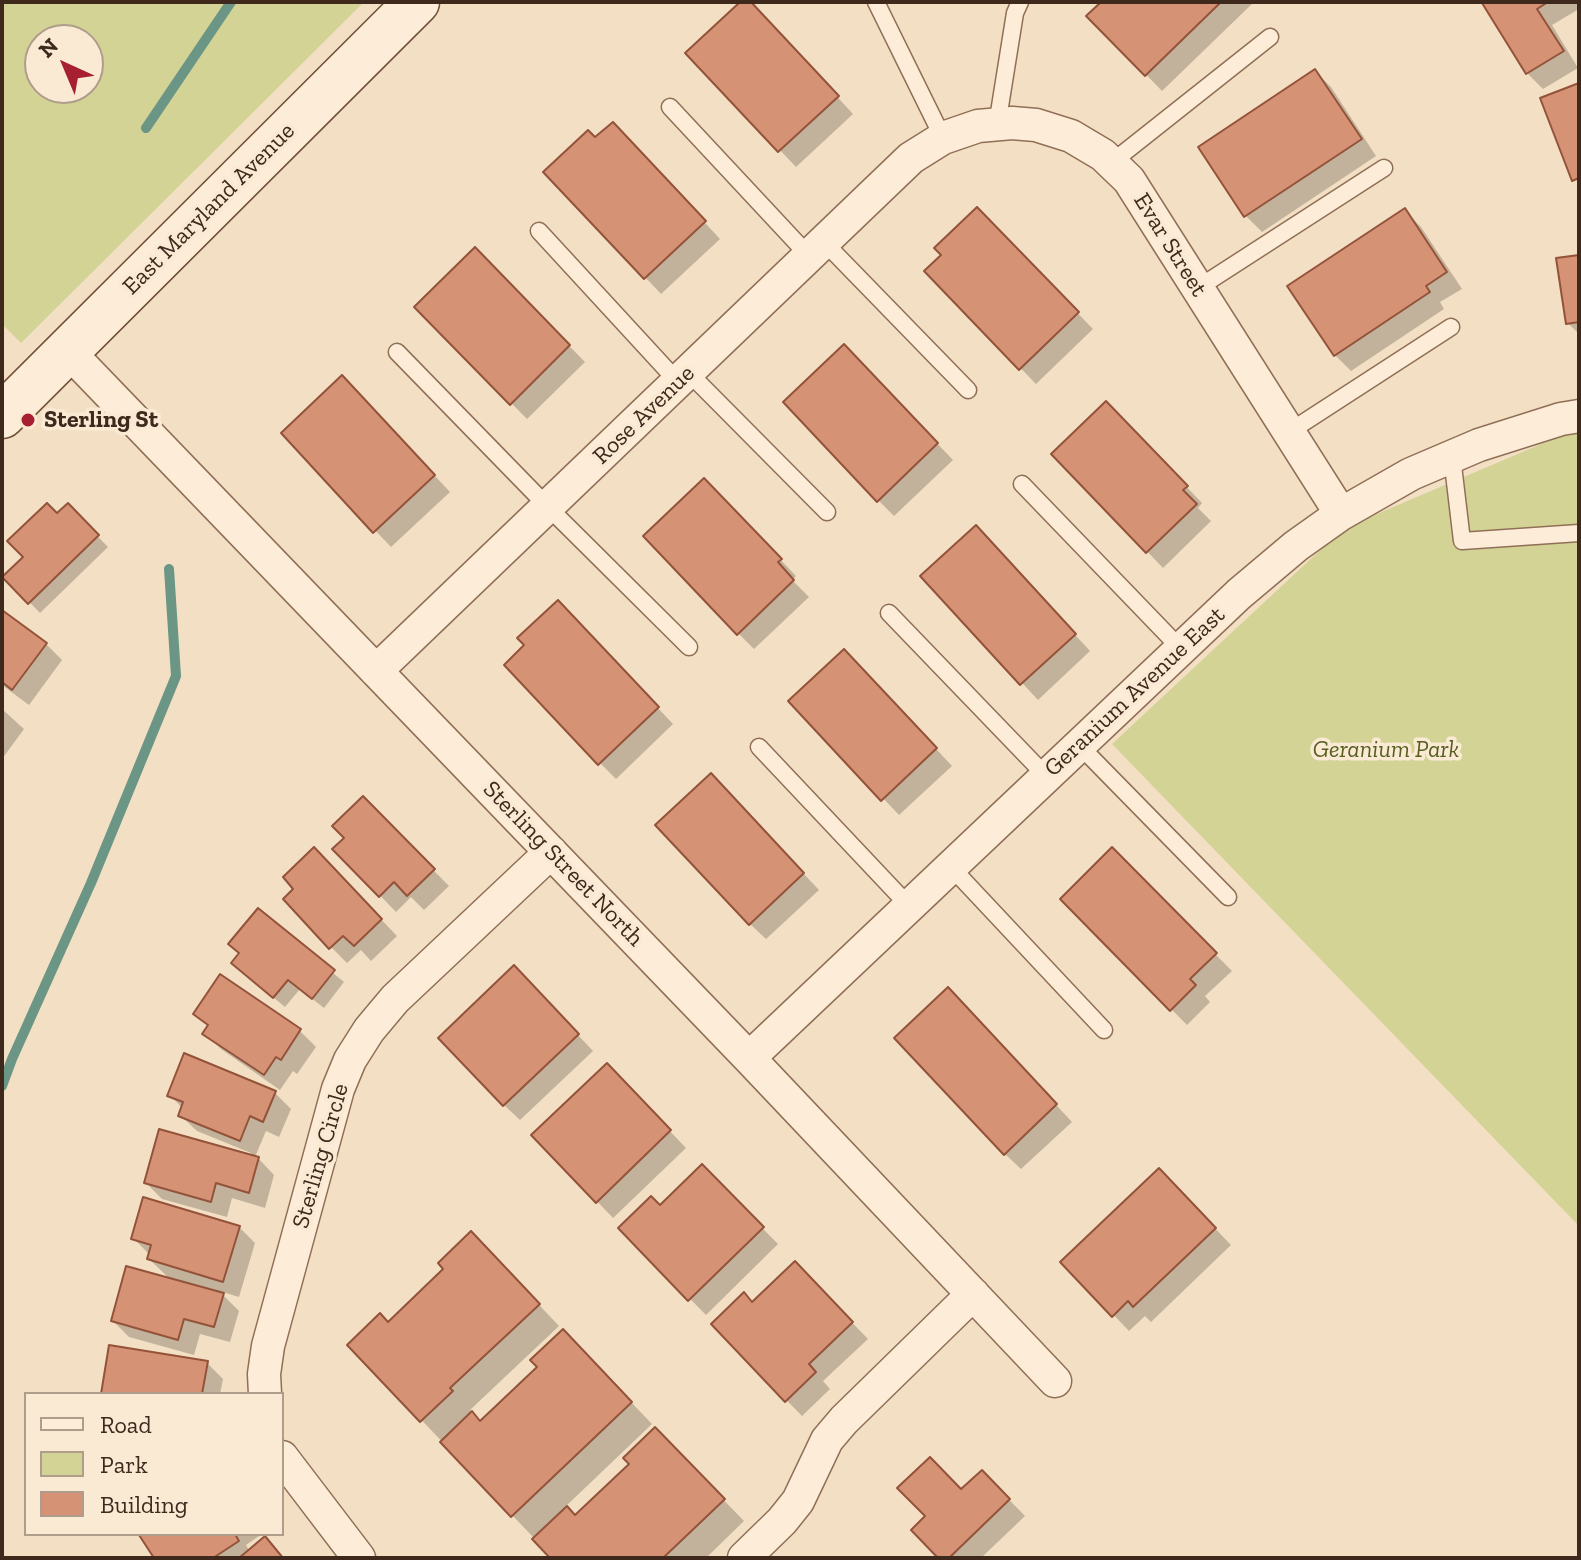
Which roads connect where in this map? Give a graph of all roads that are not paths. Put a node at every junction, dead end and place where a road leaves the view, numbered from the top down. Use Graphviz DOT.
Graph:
graph roads {
  1 [pos="417,2"];
  2 [pos="876,2"];
  3 [pos="1020,2"];
  4 [pos="1270,37"];
  5 [pos="670,107"];
  6 [pos="997,125"];
  7 [pos="943,138"];
  8 [pos="911,158"];
  9 [pos="1111,163"];
  10 [pos="1384,168"];
  11 [pos="539,231"];
  12 [pos="816,249"];
  13 [pos="1198,288"];
  14 [pos="1451,327"];
  15 [pos="68,351"];
  16 [pos="397,352"];
  17 [pos="683,377"];
  18 [pos="968,390"];
  19 [pos="2,416"];
  20 [pos="1579,416"];
  21 [pos="1289,432"];
  22 [pos="1452,457"];
  23 [pos="1022,484"];
  24 [pos="548,507"];
  25 [pos="827,512"];
  26 [pos="1341,514"];
  27 [pos="1579,533"];
  28 [pos="889,613"];
  29 [pos="689,647"];
  30 [pos="1181,649"];
  31 [pos="376,671"];
  32 [pos="1079,745"];
  33 [pos="759,747"];
  34 [pos="1046,776"];
  35 [pos="551,852"];
  36 [pos="951,867"];
  37 [pos="1228,897"];
  38 [pos="909,906"];
  39 [pos="1104,1030"];
  40 [pos="749,1058"];
  41 [pos="973,1294"];
  42 [pos="1055,1381"];
  43 [pos="265,1392"];
  44 [pos="284,1460"];
  45 [pos="359,1558"];
  46 [pos="744,1558"];
  1 -- 15 [label="street, East Maryland Avenue"];
  2 -- 7 [label="lane"];
  3 -- 6 [label="lane"];
  4 -- 9 [label="lane"];
  5 -- 12 [label="lane"];
  6 -- 7 [label="street, Evar Street"];
  6 -- 9 [label="street, Evar Street"];
  7 -- 8 [label="street, Evar Street"];
  8 -- 12 [label="street, Rose Avenue"];
  9 -- 13 [label="street, Evar Street"];
  10 -- 13 [label="lane"];
  11 -- 17 [label="lane"];
  12 -- 17 [label="street, Rose Avenue"];
  12 -- 18 [label="lane"];
  13 -- 21 [label="street, Evar Street"];
  14 -- 21 [label="lane"];
  15 -- 19 [label="street, East Maryland Avenue"];
  15 -- 31 [label="street, Sterling Street North"];
  16 -- 24 [label="lane"];
  17 -- 24 [label="street, Rose Avenue"];
  17 -- 25 [label="lane"];
  20 -- 22 [label="street, Geranium Avenue East"];
  21 -- 26 [label="street, Evar Street"];
  22 -- 26 [label="street, Geranium Avenue East"];
  22 -- 27 [label="lane"];
  23 -- 30 [label="lane"];
  24 -- 29 [label="lane"];
  24 -- 31 [label="street, Rose Avenue"];
  26 -- 30 [label="street, Geranium Avenue East"];
  28 -- 34 [label="lane"];
  30 -- 32 [label="street, Geranium Avenue East"];
  31 -- 35 [label="street, Sterling Street North"];
  32 -- 34 [label="street, Geranium Avenue East"];
  32 -- 37 [label="lane"];
  33 -- 38 [label="lane"];
  34 -- 36 [label="street, Geranium Avenue East"];
  35 -- 40 [label="street, Sterling Street North"];
  35 -- 43 [label="street, Sterling Circle"];
  36 -- 38 [label="street, Geranium Avenue East"];
  36 -- 39 [label="lane"];
  38 -- 40 [label="street, Geranium Avenue East"];
  40 -- 41 [label="street, Sterling Street North"];
  41 -- 42 [label="street, Sterling Street North"];
  41 -- 46 [label="street"];
  44 -- 45 [label="street"];
}
